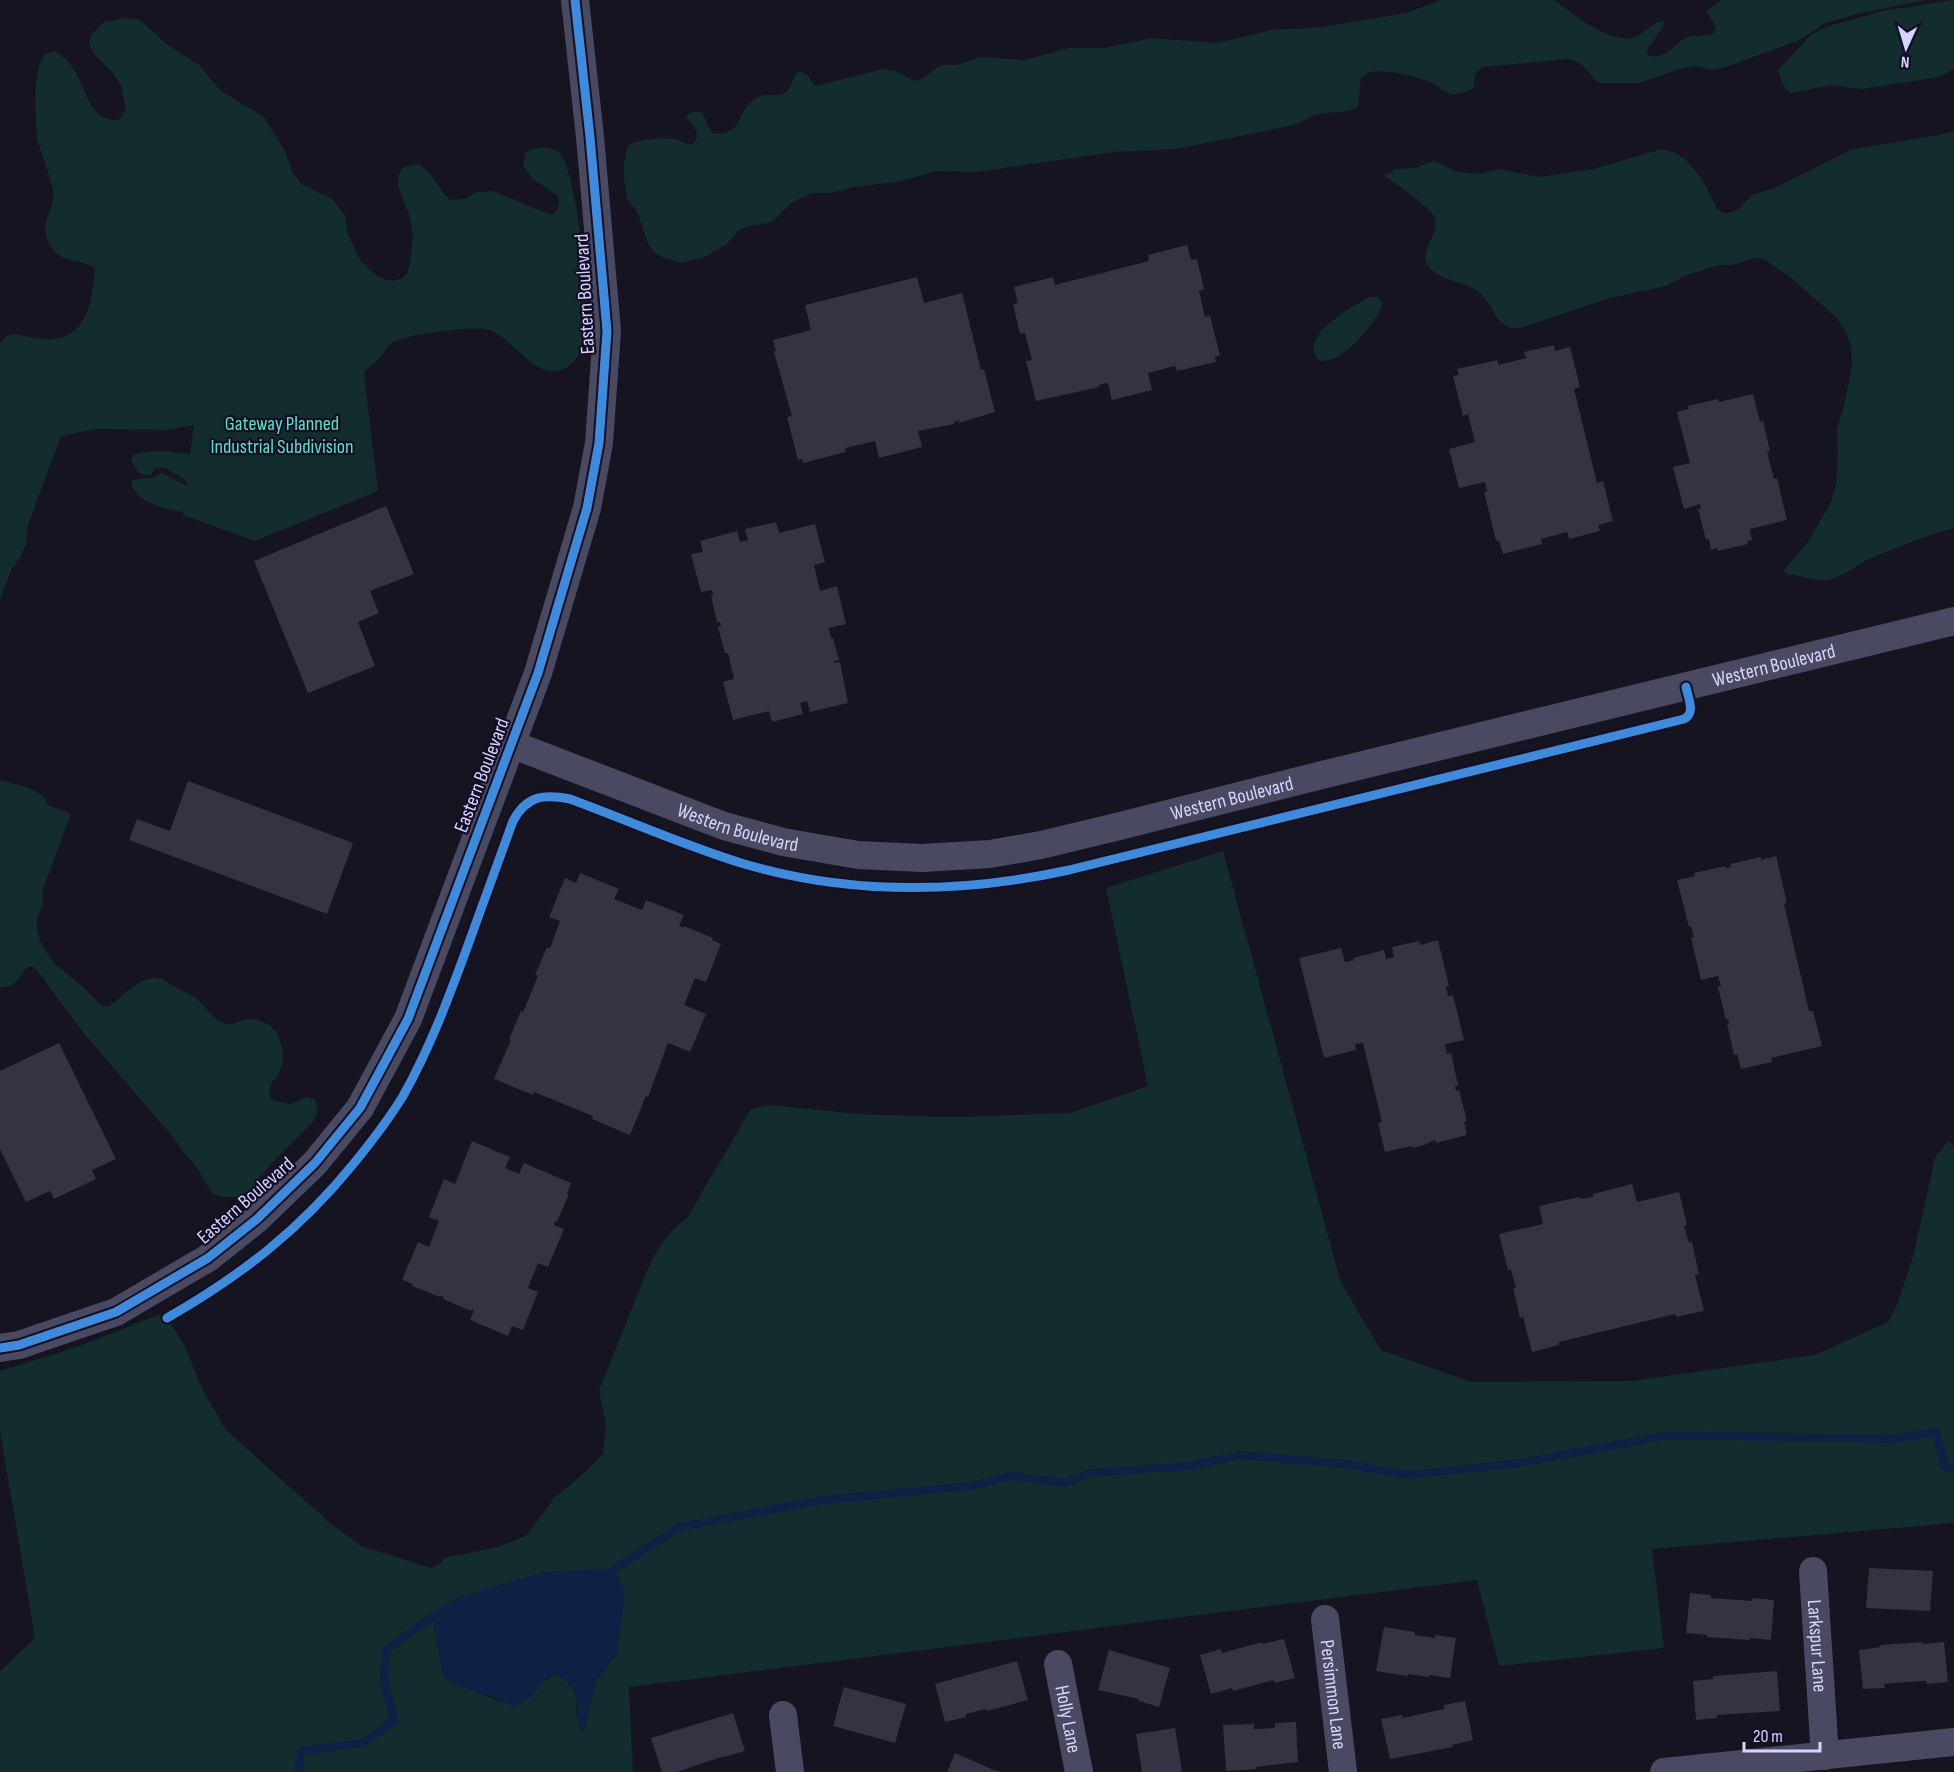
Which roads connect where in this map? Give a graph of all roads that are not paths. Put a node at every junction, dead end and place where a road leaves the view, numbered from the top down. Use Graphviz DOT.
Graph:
graph roads {
  1 [pos="575,0"];
  2 [pos="1954,621"];
  3 [pos="511,744"];
  4 [pos="0,1348"];
  5 [pos="1813,1571"];
  6 [pos="1325,1619"];
  7 [pos="1058,1664"];
  8 [pos="783,1715"];
  9 [pos="1954,1747"];
  10 [pos="1825,1756"];
  11 [pos="790,1772"];
  12 [pos="1079,1772"];
  13 [pos="1343,1772"];
  14 [pos="1664,1772"];
  1 -- 3 [label="street, Eastern Boulevard"];
  2 -- 3 [label="street, Western Boulevard"];
  3 -- 4 [label="street, Eastern Boulevard"];
  5 -- 10 [label="street, Larkspur Lane"];
  6 -- 13 [label="street, Persimmon Lane"];
  7 -- 12 [label="street, Holly Lane"];
  8 -- 11 [label="street"];
  9 -- 10 [label="street"];
  10 -- 14 [label="street"];
}
